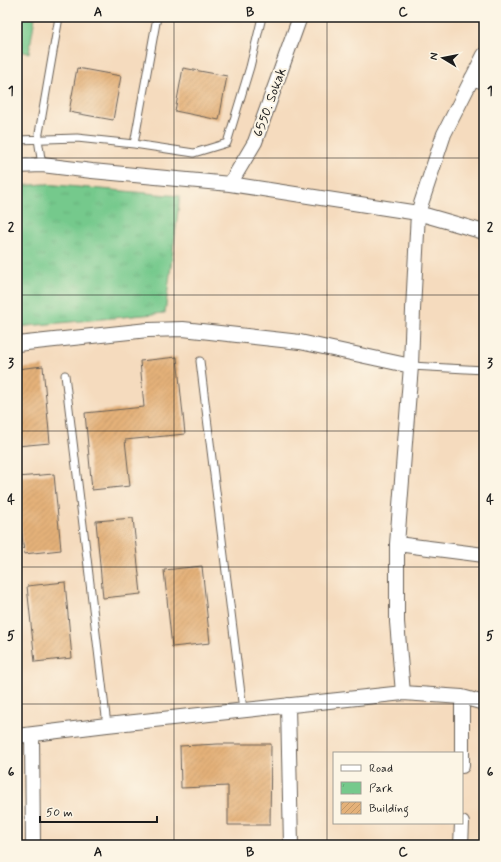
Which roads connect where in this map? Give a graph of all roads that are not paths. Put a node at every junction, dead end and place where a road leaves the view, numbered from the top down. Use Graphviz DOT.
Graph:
graph roads {
  1 [pos="59,17"];
  2 [pos="157,17"];
  3 [pos="262,17"];
  4 [pos="300,17"];
  5 [pos="484,55"];
  6 [pos="478,80"];
  7 [pos="38,139"];
  8 [pos="17,140"];
  9 [pos="134,144"];
  10 [pos="42,165"];
  11 [pos="17,166"];
  12 [pos="230,184"];
  13 [pos="418,213"];
  14 [pos="484,232"];
  15 [pos="17,344"];
  16 [pos="200,361"];
  17 [pos="411,366"];
  18 [pos="484,370"];
  19 [pos="65,375"];
  20 [pos="397,544"];
  21 [pos="484,555"];
  22 [pos="403,693"];
  23 [pos="462,698"];
  24 [pos="484,703"];
  25 [pos="288,705"];
  26 [pos="243,710"];
  27 [pos="107,725"];
  28 [pos="32,735"];
  29 [pos="17,736"];
  30 [pos="462,752"];
  31 [pos="462,824"];
  32 [pos="33,845"];
  33 [pos="291,845"];
  34 [pos="462,845"];
  1 -- 7 [label="lane"];
  2 -- 9 [label="lane"];
  3 -- 9 [label="lane"];
  4 -- 12 [label="street, 6550. Sokak"];
  5 -- 6 [label="street"];
  6 -- 13 [label="street"];
  7 -- 8 [label="lane"];
  7 -- 9 [label="lane"];
  7 -- 10 [label="lane"];
  10 -- 11 [label="street"];
  10 -- 12 [label="street"];
  12 -- 13 [label="street"];
  13 -- 14 [label="street"];
  13 -- 17 [label="street"];
  15 -- 17 [label="street"];
  16 -- 26 [label="lane"];
  17 -- 18 [label="lane"];
  17 -- 20 [label="street"];
  19 -- 27 [label="lane"];
  20 -- 21 [label="street"];
  20 -- 22 [label="street"];
  22 -- 23 [label="street"];
  22 -- 25 [label="street"];
  23 -- 24 [label="street"];
  23 -- 30 [label="street"];
  25 -- 26 [label="street"];
  25 -- 33 [label="street"];
  26 -- 27 [label="street"];
  27 -- 28 [label="street"];
  28 -- 29 [label="street"];
  28 -- 32 [label="street"];
  31 -- 34 [label="street"];
}
